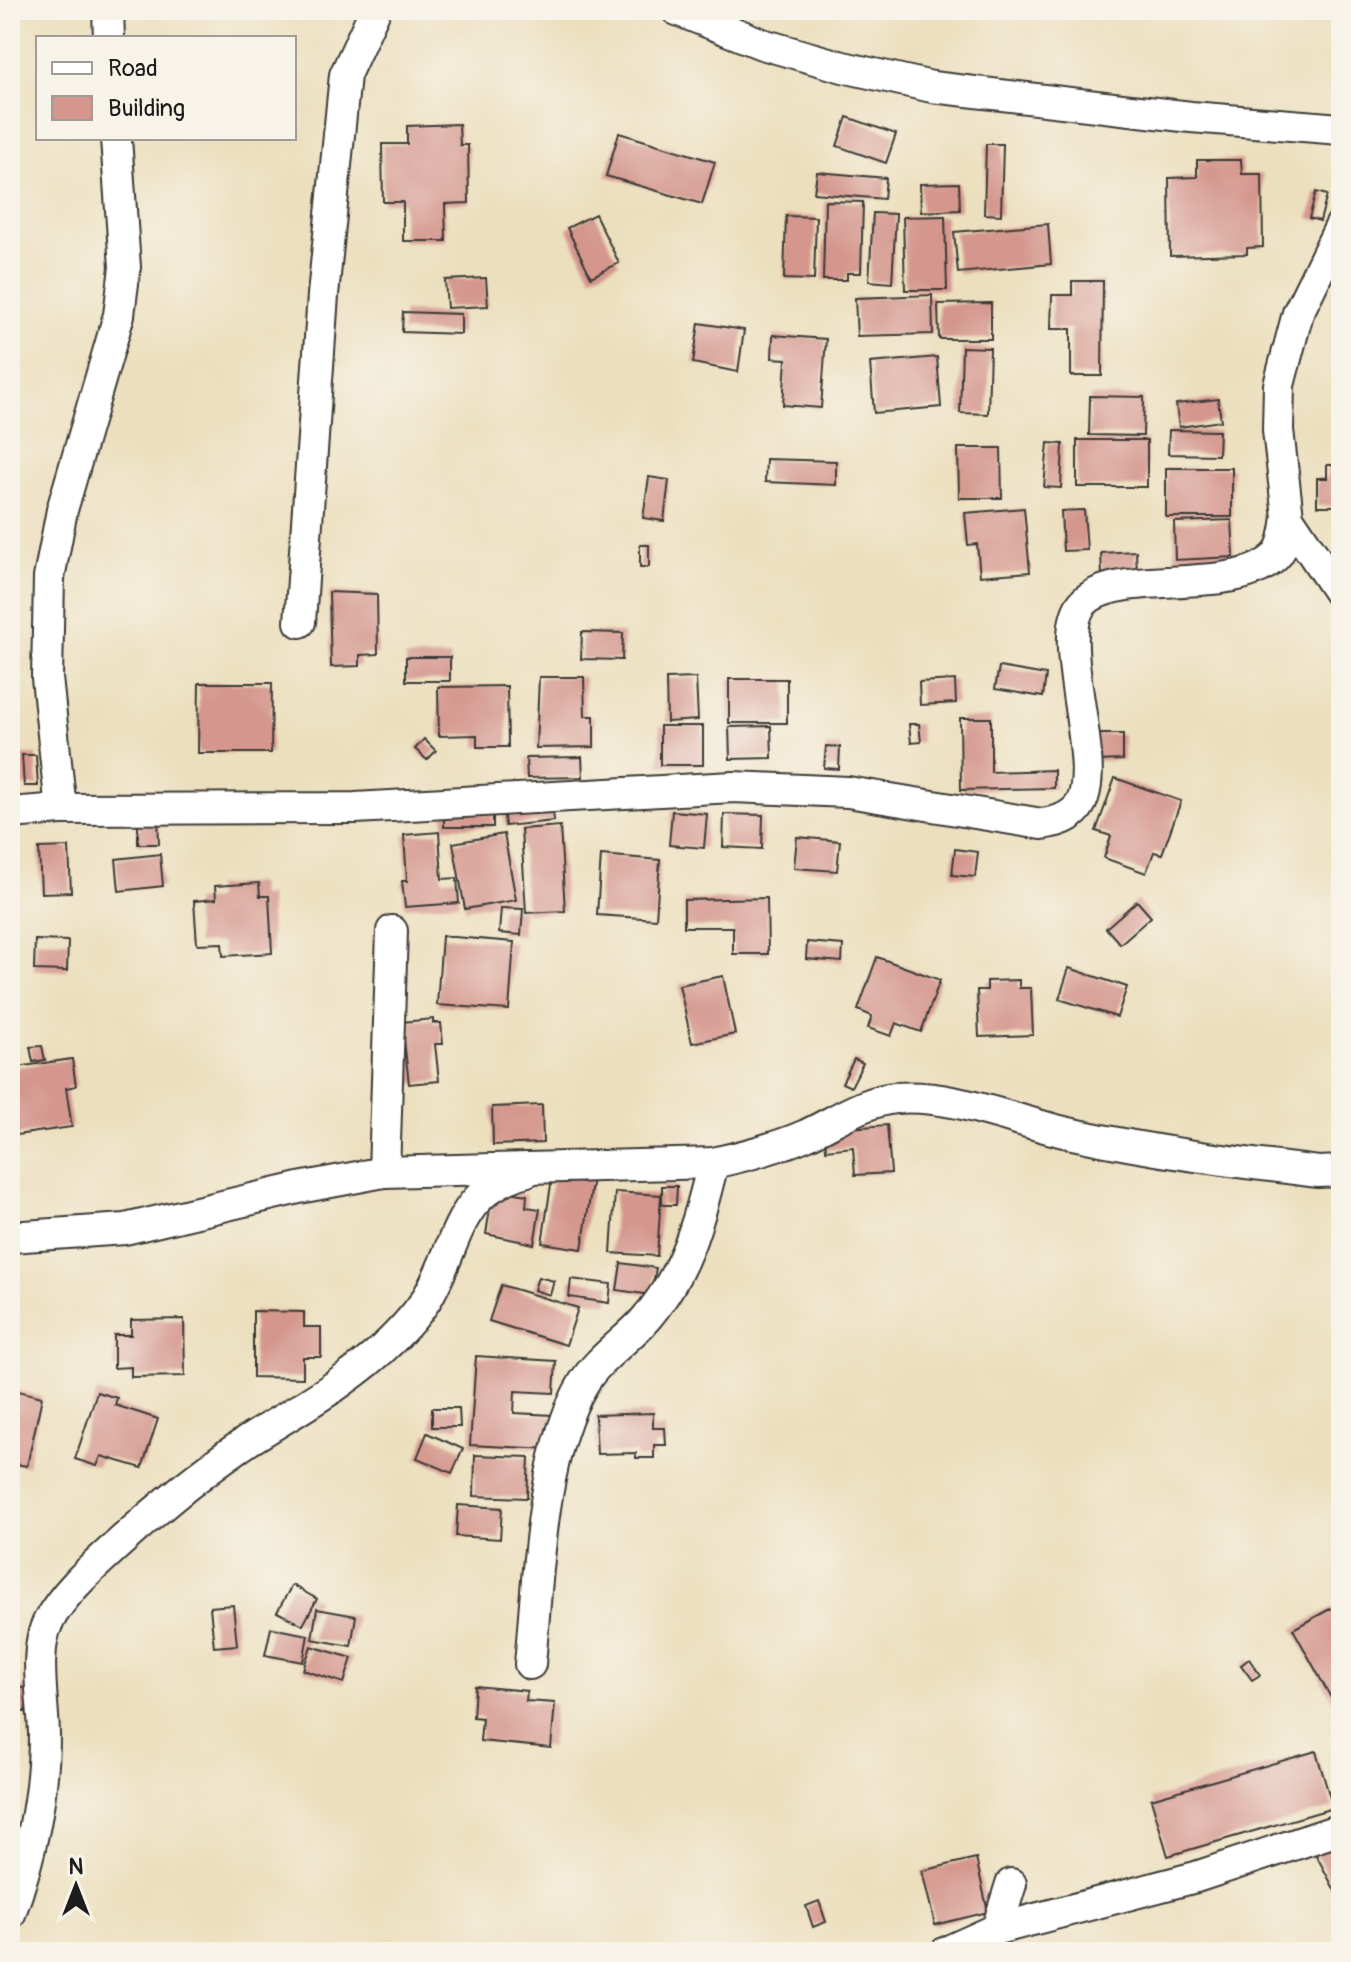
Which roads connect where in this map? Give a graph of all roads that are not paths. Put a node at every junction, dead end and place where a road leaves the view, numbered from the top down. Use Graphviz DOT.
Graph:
graph roads {
  1 [pos="108,10"];
  2 [pos="375,10"];
  3 [pos="677,10"];
  4 [pos="109,36"];
  5 [pos="1341,129"];
  6 [pos="116,140"];
  7 [pos="1341,225"];
  8 [pos="1288,517"];
  9 [pos="1341,596"];
  10 [pos="300,622"];
  11 [pos="61,809"];
  12 [pos="10,813"];
  13 [pos="392,931"];
  14 [pos="713,1163"];
  15 [pos="548,1166"];
  16 [pos="1341,1171"];
  17 [pos="384,1172"];
  18 [pos="10,1237"];
  19 [pos="530,1664"];
  20 [pos="1341,1829"];
  21 [pos="1011,1884"];
  22 [pos="10,1914"];
  23 [pos="997,1929"];
  24 [pos="946,1952"];
  1 -- 4 [label="street"];
  2 -- 10 [label="street"];
  3 -- 5 [label="street"];
  6 -- 11 [label="street"];
  7 -- 8 [label="street"];
  8 -- 9 [label="street"];
  8 -- 11 [label="street"];
  11 -- 12 [label="street"];
  13 -- 17 [label="street"];
  14 -- 15 [label="street"];
  14 -- 16 [label="street"];
  14 -- 19 [label="street"];
  15 -- 17 [label="street"];
  15 -- 22 [label="street"];
  17 -- 18 [label="street"];
  20 -- 23 [label="street"];
  21 -- 23 [label="street"];
  23 -- 24 [label="street"];
}
